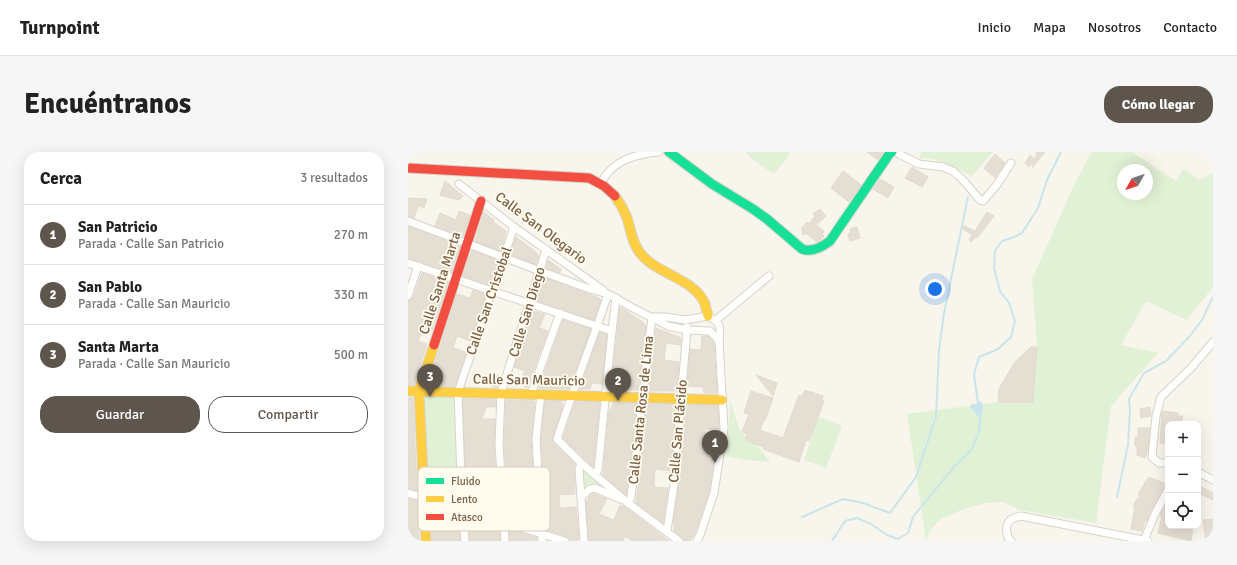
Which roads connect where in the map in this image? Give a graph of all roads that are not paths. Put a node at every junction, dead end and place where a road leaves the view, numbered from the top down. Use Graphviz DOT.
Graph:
graph roads {
  1 [pos="659,152"];
  2 [pos="669,152"];
  3 [pos="892,152"];
  4 [pos="1011,163"];
  5 [pos="408,168"];
  6 [pos="601,183"];
  7 [pos="459,184"];
  8 [pos="481,201"];
  9 [pos="408,221"];
  10 [pos="514,227"];
  11 [pos="467,244"];
  12 [pos="546,250"];
  13 [pos="504,258"];
  14 [pos="408,263"];
  15 [pos="418,266"];
  16 [pos="540,271"];
  17 [pos="581,275"];
  18 [pos="769,276"];
  19 [pos="455,280"];
  20 [pos="576,284"];
  21 [pos="492,291"];
  22 [pos="608,294"];
  23 [pos="408,296"];
  24 [pos="616,298"];
  25 [pos="529,304"];
  26 [pos="560,313"];
  27 [pos="652,317"];
  28 [pos="686,320"];
  29 [pos="714,320"];
  30 [pos="597,326"];
  31 [pos="687,330"];
  32 [pos="612,331"];
  33 [pos="710,331"];
  34 [pos="719,341"];
  35 [pos="1213,342"];
  36 [pos="408,391"];
  37 [pos="419,391"];
  38 [pos="458,392"];
  39 [pos="501,393"];
  40 [pos="531,394"];
  41 [pos="541,394"];
  42 [pos="571,395"];
  43 [pos="605,396"];
  44 [pos="642,397"];
  45 [pos="681,398"];
  46 [pos="722,400"];
  47 [pos="581,463"];
  48 [pos="1165,463"];
  49 [pos="423,467"];
  50 [pos="461,467"];
  51 [pos="500,467"];
  52 [pos="537,467"];
  53 [pos="595,474"];
  54 [pos="1201,474"];
  55 [pos="1213,480"];
  56 [pos="408,493"];
  57 [pos="1166,493"];
  58 [pos="418,496"];
  59 [pos="581,497"];
  60 [pos="628,503"];
  61 [pos="426,531"];
  62 [pos="464,531"];
  63 [pos="503,531"];
  64 [pos="534,531"];
  65 [pos="667,531"];
  66 [pos="541,533"];
  67 [pos="1146,540"];
  68 [pos="426,541"];
  69 [pos="465,541"];
  70 [pos="504,541"];
  71 [pos="542,541"];
  72 [pos="565,541"];
  73 [pos="584,541"];
  74 [pos="679,541"];
  75 [pos="697,541"];
  76 [pos="1011,541"];
  1 -- 6 [label="street"];
  2 -- 3 [label="street"];
  3 -- 4 [label="street"];
  5 -- 6 [label="street, Calle San Olegario"];
  6 -- 29 [label="street"];
  7 -- 8 [label="street, Calle San Olegario"];
  8 -- 10 [label="street, Calle San Olegario"];
  8 -- 11 [label="street, Calle Santa Marta"];
  9 -- 11 [label="street"];
  10 -- 12 [label="street, Calle San Olegario"];
  10 -- 13 [label="street, Calle San Cristobal"];
  11 -- 13 [label="street"];
  11 -- 19 [label="street, Calle Santa Marta"];
  12 -- 16 [label="street, Calle San Diego"];
  12 -- 17 [label="street, Calle San Olegario"];
  13 -- 16 [label="street"];
  13 -- 21 [label="street, Calle San Cristobal"];
  14 -- 15 [label="street"];
  15 -- 19 [label="street"];
  15 -- 23 [label="street"];
  16 -- 20 [label="street"];
  16 -- 25 [label="street, Calle San Diego"];
  17 -- 20 [label="street"];
  17 -- 22 [label="street, Calle San Olegario"];
  18 -- 29 [label="street"];
  19 -- 21 [label="street"];
  19 -- 37 [label="street, Calle Santa Marta"];
  20 -- 22 [label="street"];
  21 -- 25 [label="street"];
  21 -- 38 [label="street, Calle San Cristobal"];
  22 -- 24 [label="street"];
  22 -- 30 [label="street"];
  24 -- 27 [label="street"];
  24 -- 32 [label="street"];
  25 -- 26 [label="street"];
  25 -- 39 [label="street, Calle San Diego"];
  26 -- 30 [label="street"];
  26 -- 40 [label="street"];
  27 -- 28 [label="street"];
  27 -- 31 [label="street"];
  27 -- 44 [label="street, Calle Santa Rosa de Lima"];
  28 -- 29 [label="street"];
  28 -- 31 [label="street, Calle San Plácido"];
  29 -- 33 [label="street"];
  29 -- 34 [label="street"];
  30 -- 32 [label="street"];
  30 -- 42 [label="street"];
  31 -- 33 [label="street"];
  31 -- 45 [label="street, Calle San Plácido"];
  32 -- 43 [label="street"];
  33 -- 34 [label="street"];
  34 -- 46 [label="street"];
  35 -- 48 [label="street"];
  36 -- 37 [label="street, Calle San Mauricio"];
  37 -- 38 [label="street, Calle San Mauricio"];
  37 -- 49 [label="street, Calle Santa Marta"];
  38 -- 39 [label="street, Calle San Mauricio"];
  38 -- 50 [label="street, Calle San Cristobal"];
  39 -- 40 [label="street, Calle San Mauricio"];
  39 -- 51 [label="street, Calle San Diego"];
  40 -- 41 [label="street, Calle San Mauricio"];
  41 -- 42 [label="street, Calle San Mauricio"];
  41 -- 52 [label="street"];
  42 -- 43 [label="street, Calle San Mauricio"];
  42 -- 47 [label="street"];
  43 -- 44 [label="street, Calle San Mauricio"];
  43 -- 53 [label="street"];
  44 -- 45 [label="street, Calle San Mauricio"];
  44 -- 60 [label="street, Calle Santa Rosa de Lima"];
  45 -- 46 [label="street, Calle San Mauricio"];
  45 -- 65 [label="street, Calle San Plácido"];
  46 -- 75 [label="street"];
  47 -- 53 [label="street"];
  47 -- 59 [label="street"];
  53 -- 60 [label="street"];
  54 -- 55 [label="street"];
  56 -- 58 [label="street"];
  57 -- 67 [label="street"];
  59 -- 60 [label="street"];
  59 -- 73 [label="street"];
  60 -- 65 [label="street"];
  61 -- 68 [label="street, Calle Santa Marta"];
  62 -- 69 [label="street, Calle San Cristobal"];
  63 -- 70 [label="street, Calle San Diego"];
  64 -- 66 [label="street"];
  65 -- 74 [label="street"];
  66 -- 71 [label="street"];
  66 -- 72 [label="street"];
  67 -- 76 [label="street"];
}
